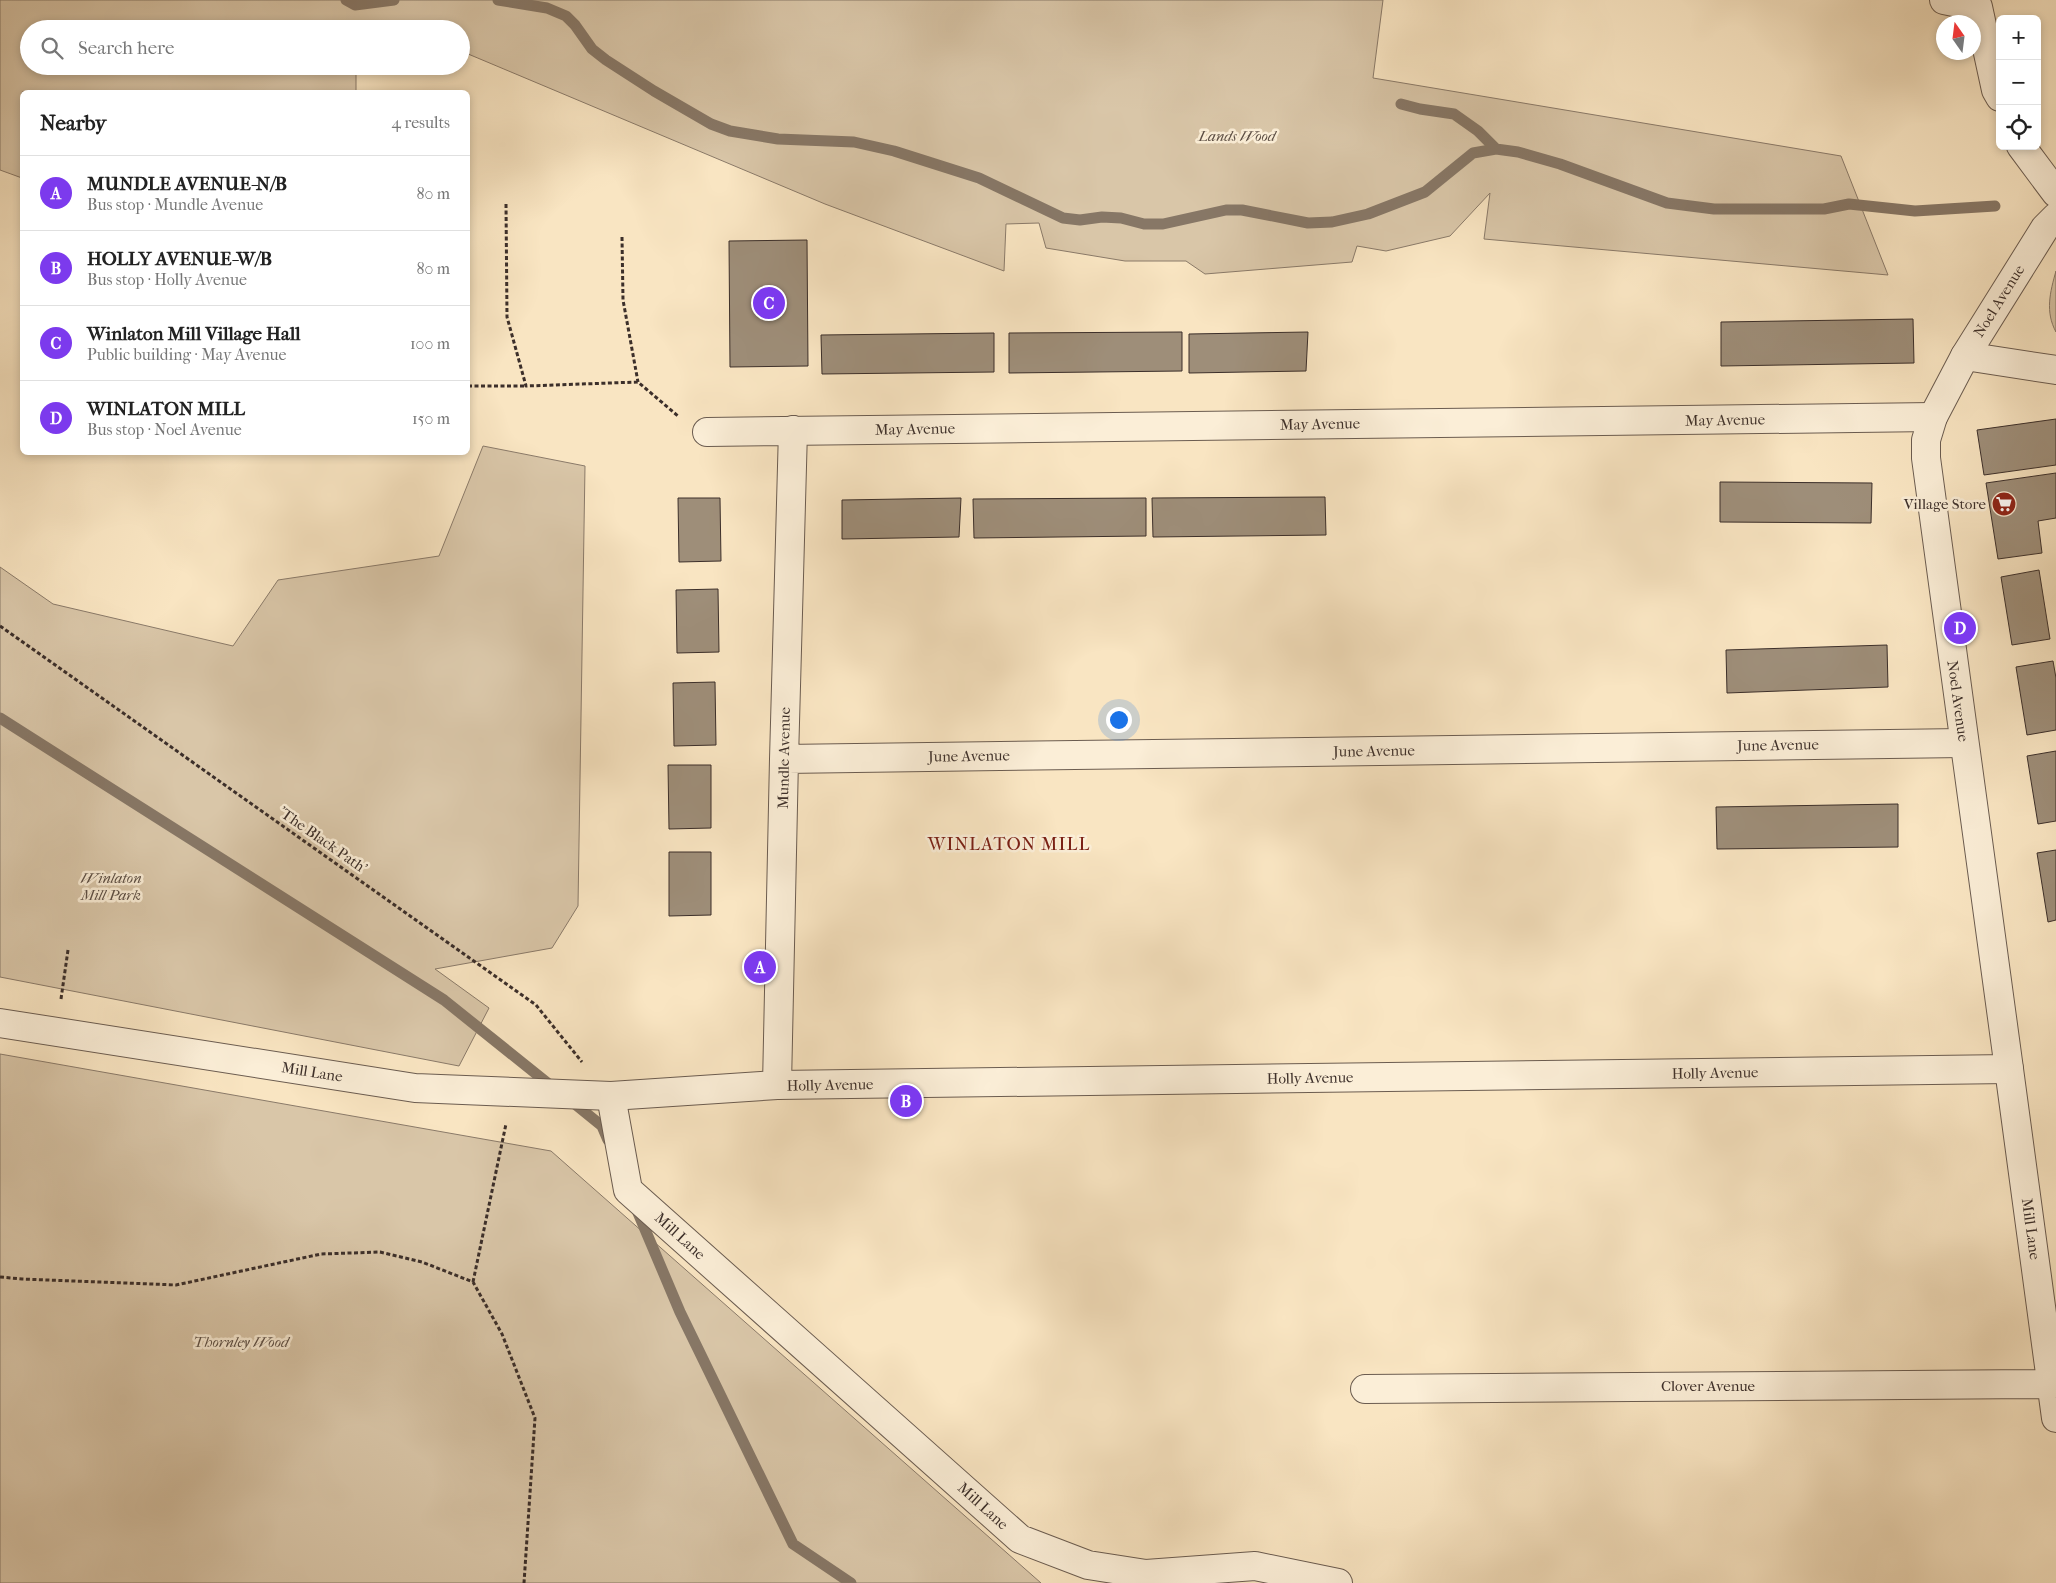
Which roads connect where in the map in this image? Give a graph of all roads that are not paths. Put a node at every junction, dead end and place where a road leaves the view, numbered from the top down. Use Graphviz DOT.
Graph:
graph roads {
  1 [pos="1944,0"];
  2 [pos="1996,90"];
  3 [pos="2024,150"];
  4 [pos="2056,193"];
  5 [pos="2056,217"];
  6 [pos="1965,356"];
  7 [pos="2056,370"];
  8 [pos="1933,417"];
  9 [pos="793,430"];
  10 [pos="707,432"];
  11 [pos="1963,743"];
  12 [pos="784,759"];
  13 [pos="0,1022"];
  14 [pos="2009,1069"];
  15 [pos="777,1086"];
  16 [pos="611,1096"];
  17 [pos="2052,1384"];
  18 [pos="1365,1389"];
  19 [pos="2056,1418"];
  20 [pos="1338,1583"];
  1 -- 2 [label="street"];
  3 -- 4 [label="street"];
  5 -- 6 [label="street, Noel Avenue"];
  6 -- 7 [label="street"];
  6 -- 8 [label="street, Noel Avenue"];
  8 -- 9 [label="street, May Avenue"];
  8 -- 11 [label="street, Noel Avenue"];
  9 -- 10 [label="street, May Avenue"];
  9 -- 12 [label="street, Mundle Avenue"];
  11 -- 12 [label="street, June Avenue"];
  11 -- 14 [label="street, Noel Avenue"];
  12 -- 15 [label="street, Mundle Avenue"];
  13 -- 16 [label="street, Mill Lane"];
  14 -- 15 [label="street, Holly Avenue"];
  14 -- 17 [label="street, Mill Lane"];
  15 -- 16 [label="street, Holly Avenue"];
  16 -- 20 [label="street, Mill Lane"];
  17 -- 18 [label="street, Clover Avenue"];
  17 -- 19 [label="street, Mill Lane"];
}
